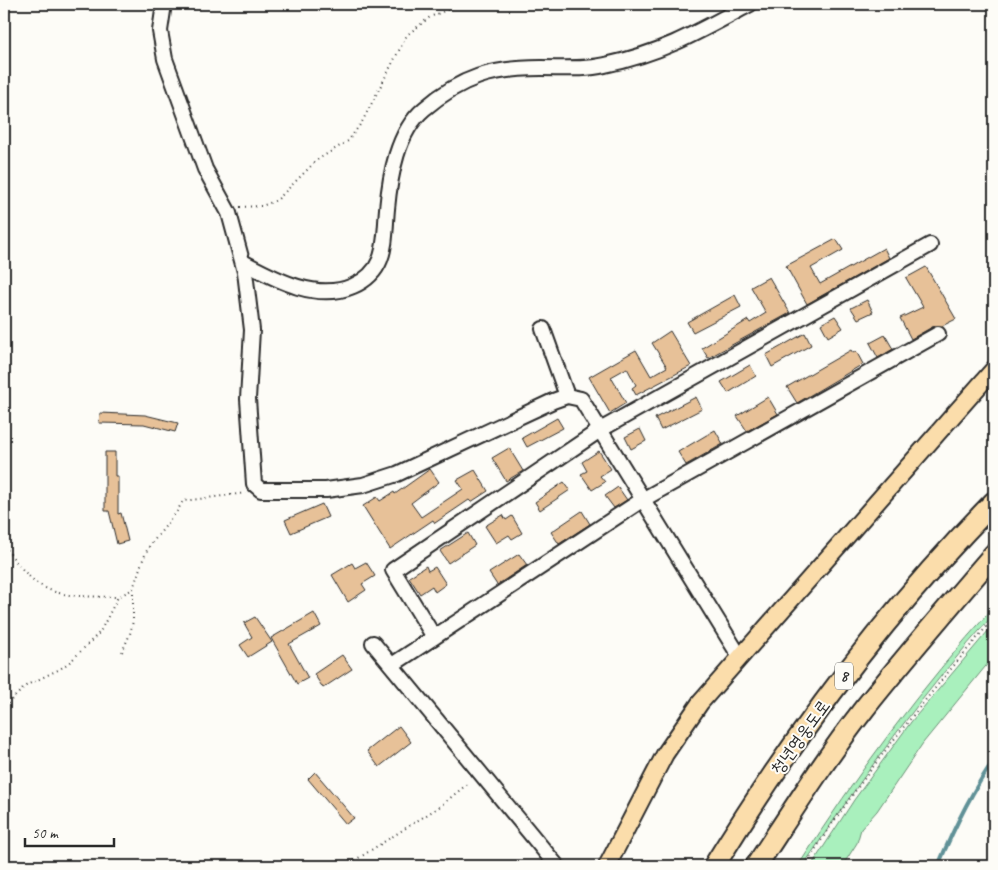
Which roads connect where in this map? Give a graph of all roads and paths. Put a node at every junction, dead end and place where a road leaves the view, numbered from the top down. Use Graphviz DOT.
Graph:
graph roads {
  1 [pos="164,4"];
  2 [pos="461,4"];
  3 [pos="750,4"];
  4 [pos="227,209"];
  5 [pos="930,245"];
  6 [pos="242,262"];
  7 [pos="271,277"];
  8 [pos="248,289"];
  9 [pos="543,329"];
  10 [pos="938,334"];
  11 [pos="994,369"];
  12 [pos="567,396"];
  13 [pos="600,430"];
  14 [pos="261,490"];
  15 [pos="642,500"];
  16 [pos="994,502"];
  17 [pos="4,545"];
  18 [pos="994,554"];
  19 [pos="133,589"];
  20 [pos="118,597"];
  21 [pos="994,618"];
  22 [pos="434,637"];
  23 [pos="373,643"];
  24 [pos="122,652"];
  25 [pos="740,657"];
  26 [pos="392,665"];
  27 [pos="4,707"];
  28 [pos="481,774"];
  29 [pos="346,866"];
  30 [pos="557,866"];
  31 [pos="607,866"];
  32 [pos="714,866"];
  33 [pos="756,866"];
  34 [pos="805,866"];
  1 -- 4 [label="street"];
  2 -- 4 [label="path"];
  3 -- 7 [label="street"];
  4 -- 6 [label="street"];
  5 -- 13 [label="street"];
  6 -- 7 [label="street"];
  6 -- 8 [label="street"];
  7 -- 8 [label="street"];
  8 -- 14 [label="street"];
  9 -- 12 [label="street"];
  10 -- 15 [label="street"];
  11 -- 25 [label="main road"];
  12 -- 13 [label="street"];
  12 -- 14 [label="street"];
  13 -- 15 [label="street"];
  13 -- 22 [label="street"];
  14 -- 19 [label="path"];
  15 -- 22 [label="street"];
  15 -- 25 [label="street"];
  16 -- 32 [label="highway, 청년영웅도로 / 8"];
  17 -- 20 [label="path"];
  18 -- 33 [label="highway, 청년영웅도로 / 8"];
  19 -- 20 [label="path"];
  19 -- 24 [label="path"];
  20 -- 27 [label="path"];
  21 -- 34 [label="path"];
  22 -- 26 [label="street"];
  23 -- 26 [label="street"];
  25 -- 31 [label="main road"];
  26 -- 28 [label="street"];
  28 -- 29 [label="path"];
  28 -- 30 [label="street"];
}
